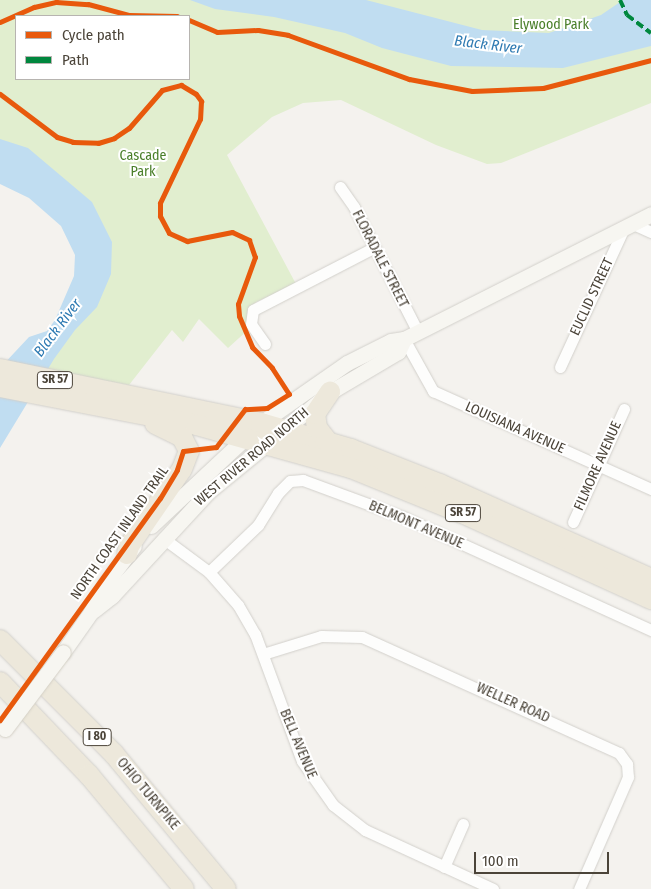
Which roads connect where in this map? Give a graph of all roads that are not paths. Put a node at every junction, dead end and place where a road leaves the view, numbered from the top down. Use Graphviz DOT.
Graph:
graph roads {
  1 [pos="340,187"];
  2 [pos="651,214"];
  3 [pos="628,226"];
  4 [pos="651,232"];
  5 [pos="372,248"];
  6 [pos="411,336"];
  7 [pos="265,344"];
  8 [pos="560,367"];
  9 [pos="0,369"];
  10 [pos="0,387"];
  11 [pos="330,392"];
  12 [pos="109,400"];
  13 [pos="624,409"];
  14 [pos="130,413"];
  15 [pos="261,423"];
  16 [pos="284,429"];
  17 [pos="246,437"];
  18 [pos="328,442"];
  19 [pos="268,444"];
  20 [pos="598,466"];
  21 [pos="651,489"];
  22 [pos="573,522"];
  23 [pos="163,538"];
  24 [pos="127,554"];
  25 [pos="209,572"];
  26 [pos="651,579"];
  27 [pos="651,599"];
  28 [pos="91,612"];
  29 [pos="651,630"];
  30 [pos="0,640"];
  31 [pos="263,654"];
  32 [pos="0,682"];
  33 [pos="3,733"];
  34 [pos="72,756"];
  35 [pos="463,824"];
  36 [pos="444,867"];
  37 [pos="174,889"];
  38 [pos="184,889"];
  39 [pos="226,889"];
  40 [pos="493,889"];
  41 [pos="579,889"];
  1 -- 5 [label="street, FLORADALE STREET"];
  2 -- 3 [label="street, WEST RIVER ROAD NORTH"];
  3 -- 4 [label="street"];
  3 -- 6 [label="street, WEST RIVER ROAD NORTH"];
  3 -- 8 [label="street, EUCLID STREET"];
  5 -- 6 [label="street, FLORADALE STREET"];
  5 -- 7 [label="street"];
  6 -- 11 [label="street, WEST RIVER ROAD NORTH"];
  6 -- 15 [label="street, WEST RIVER ROAD NORTH"];
  6 -- 20 [label="street, LOUISIANA AVENUE"];
  9 -- 12 [label="highway, SR 57"];
  10 -- 12 [label="highway, SR 57"];
  11 -- 16 [label="street, WEST RIVER ROAD NORTH"];
  11 -- 18 [label="highway"];
  12 -- 14 [label="highway, SR 57"];
  12 -- 15 [label="highway, SR 57"];
  13 -- 20 [label="street, FILMORE AVENUE"];
  14 -- 17 [label="highway, SR 57"];
  14 -- 24 [label="highway"];
  15 -- 16 [label="highway, SR 57"];
  15 -- 17 [label="street, WEST RIVER ROAD NORTH"];
  16 -- 18 [label="highway, SR 57"];
  16 -- 19 [label="street, WEST RIVER ROAD NORTH"];
  17 -- 19 [label="highway, SR 57"];
  17 -- 24 [label="street, WEST RIVER ROAD NORTH"];
  18 -- 26 [label="highway, SR 57"];
  19 -- 23 [label="street, WEST RIVER ROAD NORTH"];
  19 -- 27 [label="highway, SR 57"];
  20 -- 21 [label="street, LOUISIANA AVENUE"];
  20 -- 22 [label="street, FILMORE AVENUE"];
  23 -- 25 [label="street, BELL AVENUE"];
  23 -- 28 [label="street, WEST RIVER ROAD NORTH"];
  24 -- 28 [label="street, WEST RIVER ROAD NORTH"];
  25 -- 29 [label="street, BELMONT AVENUE"];
  25 -- 31 [label="street, BELL AVENUE"];
  28 -- 33 [label="street, WEST RIVER ROAD NORTH, bridge"];
  30 -- 39 [label="highway, OHIO TURNPIKE / I 80"];
  31 -- 36 [label="street, BELL AVENUE"];
  31 -- 41 [label="street, WELLER ROAD"];
  32 -- 34 [label="highway, I 80"];
  34 -- 37 [label="highway"];
  34 -- 38 [label="highway, I 80"];
  35 -- 36 [label="street"];
  36 -- 40 [label="street, BELL AVENUE"];
}
